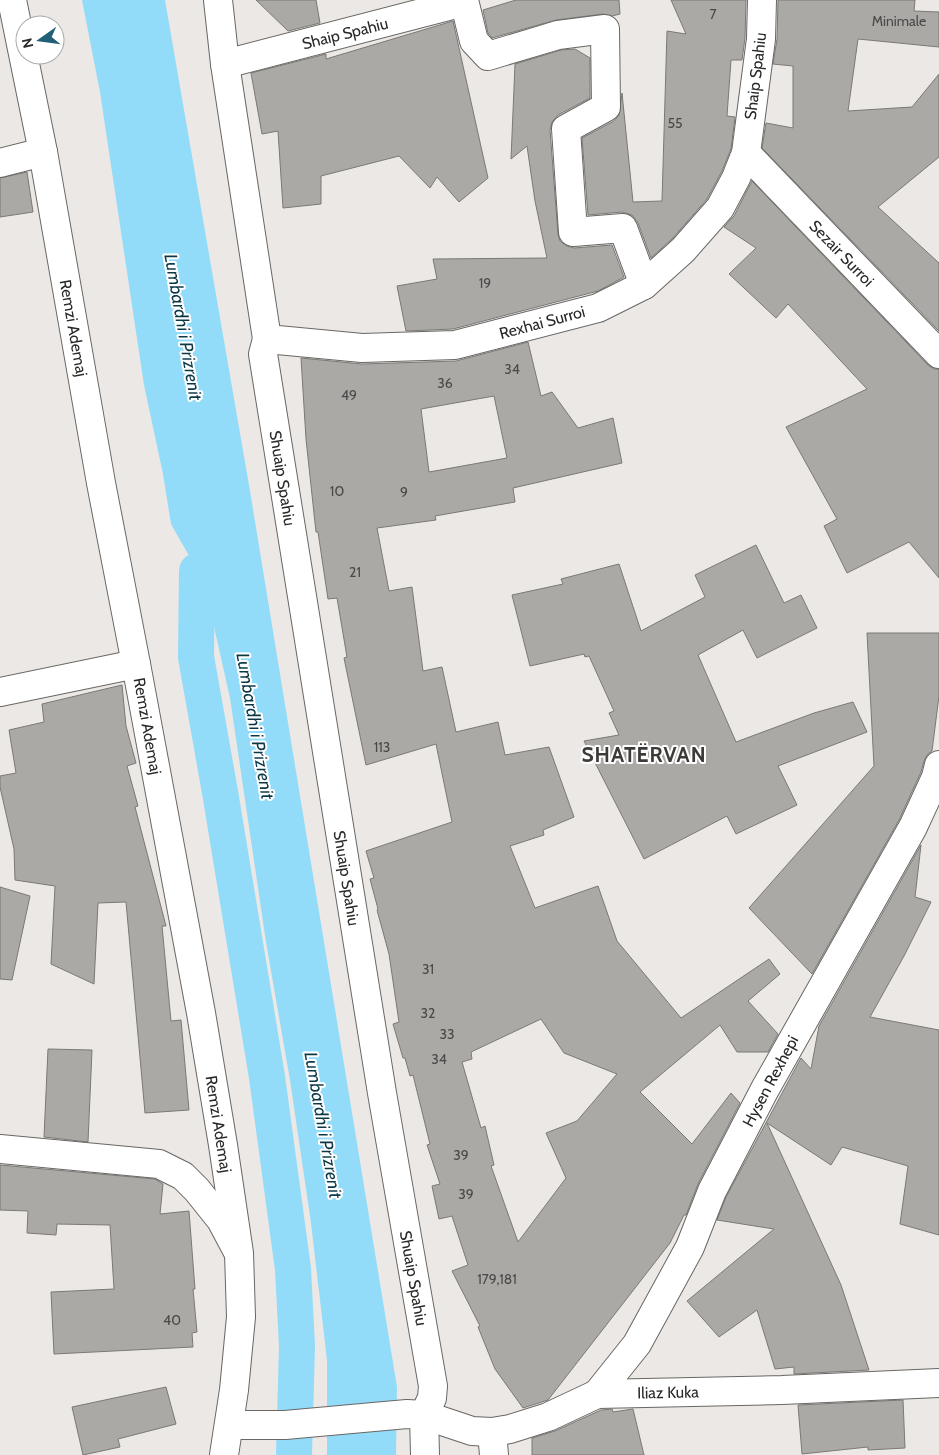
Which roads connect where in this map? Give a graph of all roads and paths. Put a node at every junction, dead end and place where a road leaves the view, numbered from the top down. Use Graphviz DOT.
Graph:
graph roads {
  1 [pos="12,0"];
  2 [pos="218,0"];
  3 [pos="762,0"];
  4 [pos="464,1"];
  5 [pos="225,64"];
  6 [pos="43,152"];
  7 [pos="746,153"];
  8 [pos="0,163"];
  9 [pos="644,285"];
  10 [pos="266,340"];
  11 [pos="939,354"];
  12 [pos="136,664"];
  13 [pos="0,692"];
  14 [pos="938,773"];
  15 [pos="0,1149"];
  16 [pos="239,1253"];
  17 [pos="939,1383"];
  18 [pos="597,1394"];
  19 [pos="416,1414"];
  20 [pos="230,1425"];
  21 [pos="493,1443"];
  22 [pos="224,1455"];
  23 [pos="425,1455"];
  1 -- 6 [label="street, Remzi Ademaj"];
  2 -- 5 [label="street, Shuaip Spahiu"];
  3 -- 7 [label="street, Shaip Spahiu"];
  4 -- 5 [label="street, Shaip Spahiu"];
  4 -- 9 [label="street"];
  5 -- 10 [label="street, Shuaip Spahiu"];
  6 -- 8 [label="street"];
  6 -- 12 [label="street, Remzi Ademaj"];
  7 -- 9 [label="street, Rexhai Surroi"];
  7 -- 11 [label="street, Sezair Surroi"];
  9 -- 10 [label="street, Rexhai Surroi"];
  10 -- 19 [label="street, Shuaip Spahiu"];
  12 -- 13 [label="street"];
  12 -- 16 [label="street, Remzi Ademaj"];
  14 -- 18 [label="street, Hysen Rexhepi"];
  15 -- 16 [label="street"];
  16 -- 20 [label="street, Remzi Ademaj"];
  17 -- 18 [label="street, Iliaz Kuka"];
  18 -- 21 [label="street, Iliaz Kuka"];
  19 -- 20 [label="street"];
  19 -- 21 [label="street, Iliaz Kuka"];
  19 -- 23 [label="street"];
  20 -- 22 [label="street, Remzi Ademaj"];
}
